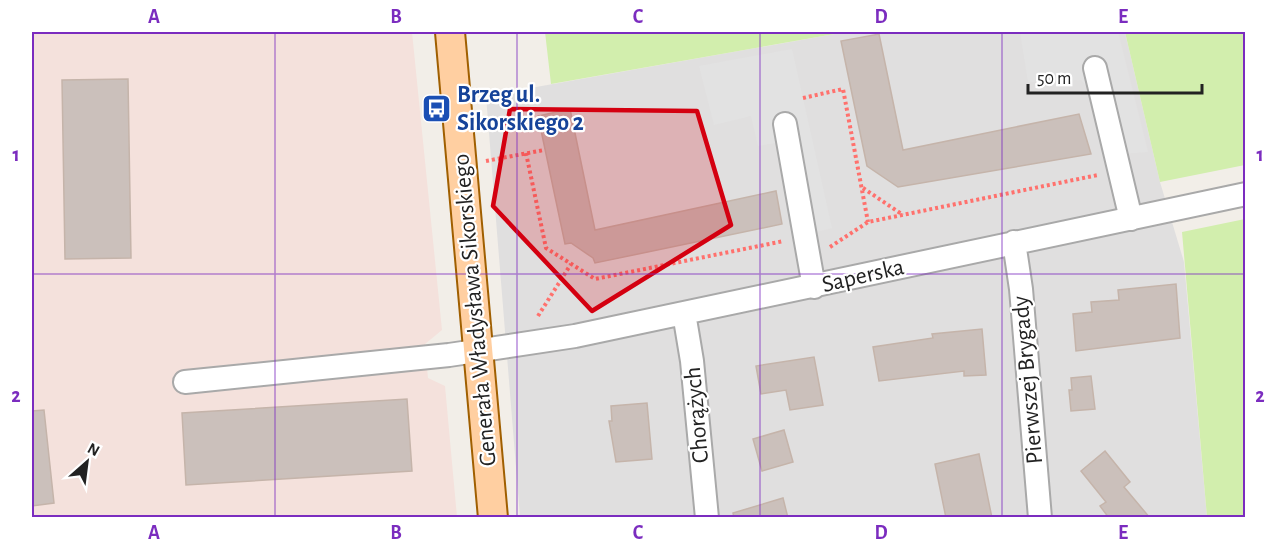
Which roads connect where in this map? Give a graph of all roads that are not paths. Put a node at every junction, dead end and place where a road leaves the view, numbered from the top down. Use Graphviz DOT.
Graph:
graph roads {
  1 [pos="450,32"];
  2 [pos="1095,68"];
  3 [pos="785,124"];
  4 [pos="1245,194"];
  5 [pos="1131,219"];
  6 [pos="1014,242"];
  7 [pos="814,287"];
  8 [pos="684,313"];
  9 [pos="478,351"];
  10 [pos="185,382"];
  11 [pos="493,518"];
  12 [pos="707,518"];
  13 [pos="1040,518"];
  1 -- 9 [label="main road, Generała Władysława Sikorskiego"];
  2 -- 5 [label="street"];
  3 -- 7 [label="street"];
  4 -- 5 [label="street, Saperska"];
  5 -- 6 [label="street, Saperska"];
  6 -- 7 [label="street, Saperska"];
  6 -- 13 [label="street, Pierwszej Brygady"];
  7 -- 8 [label="street, Saperska"];
  8 -- 9 [label="street, Saperska"];
  8 -- 12 [label="street, Chorążych"];
  9 -- 10 [label="street, Saperska"];
  9 -- 11 [label="main road, Generała Władysława Sikorskiego"];
}
